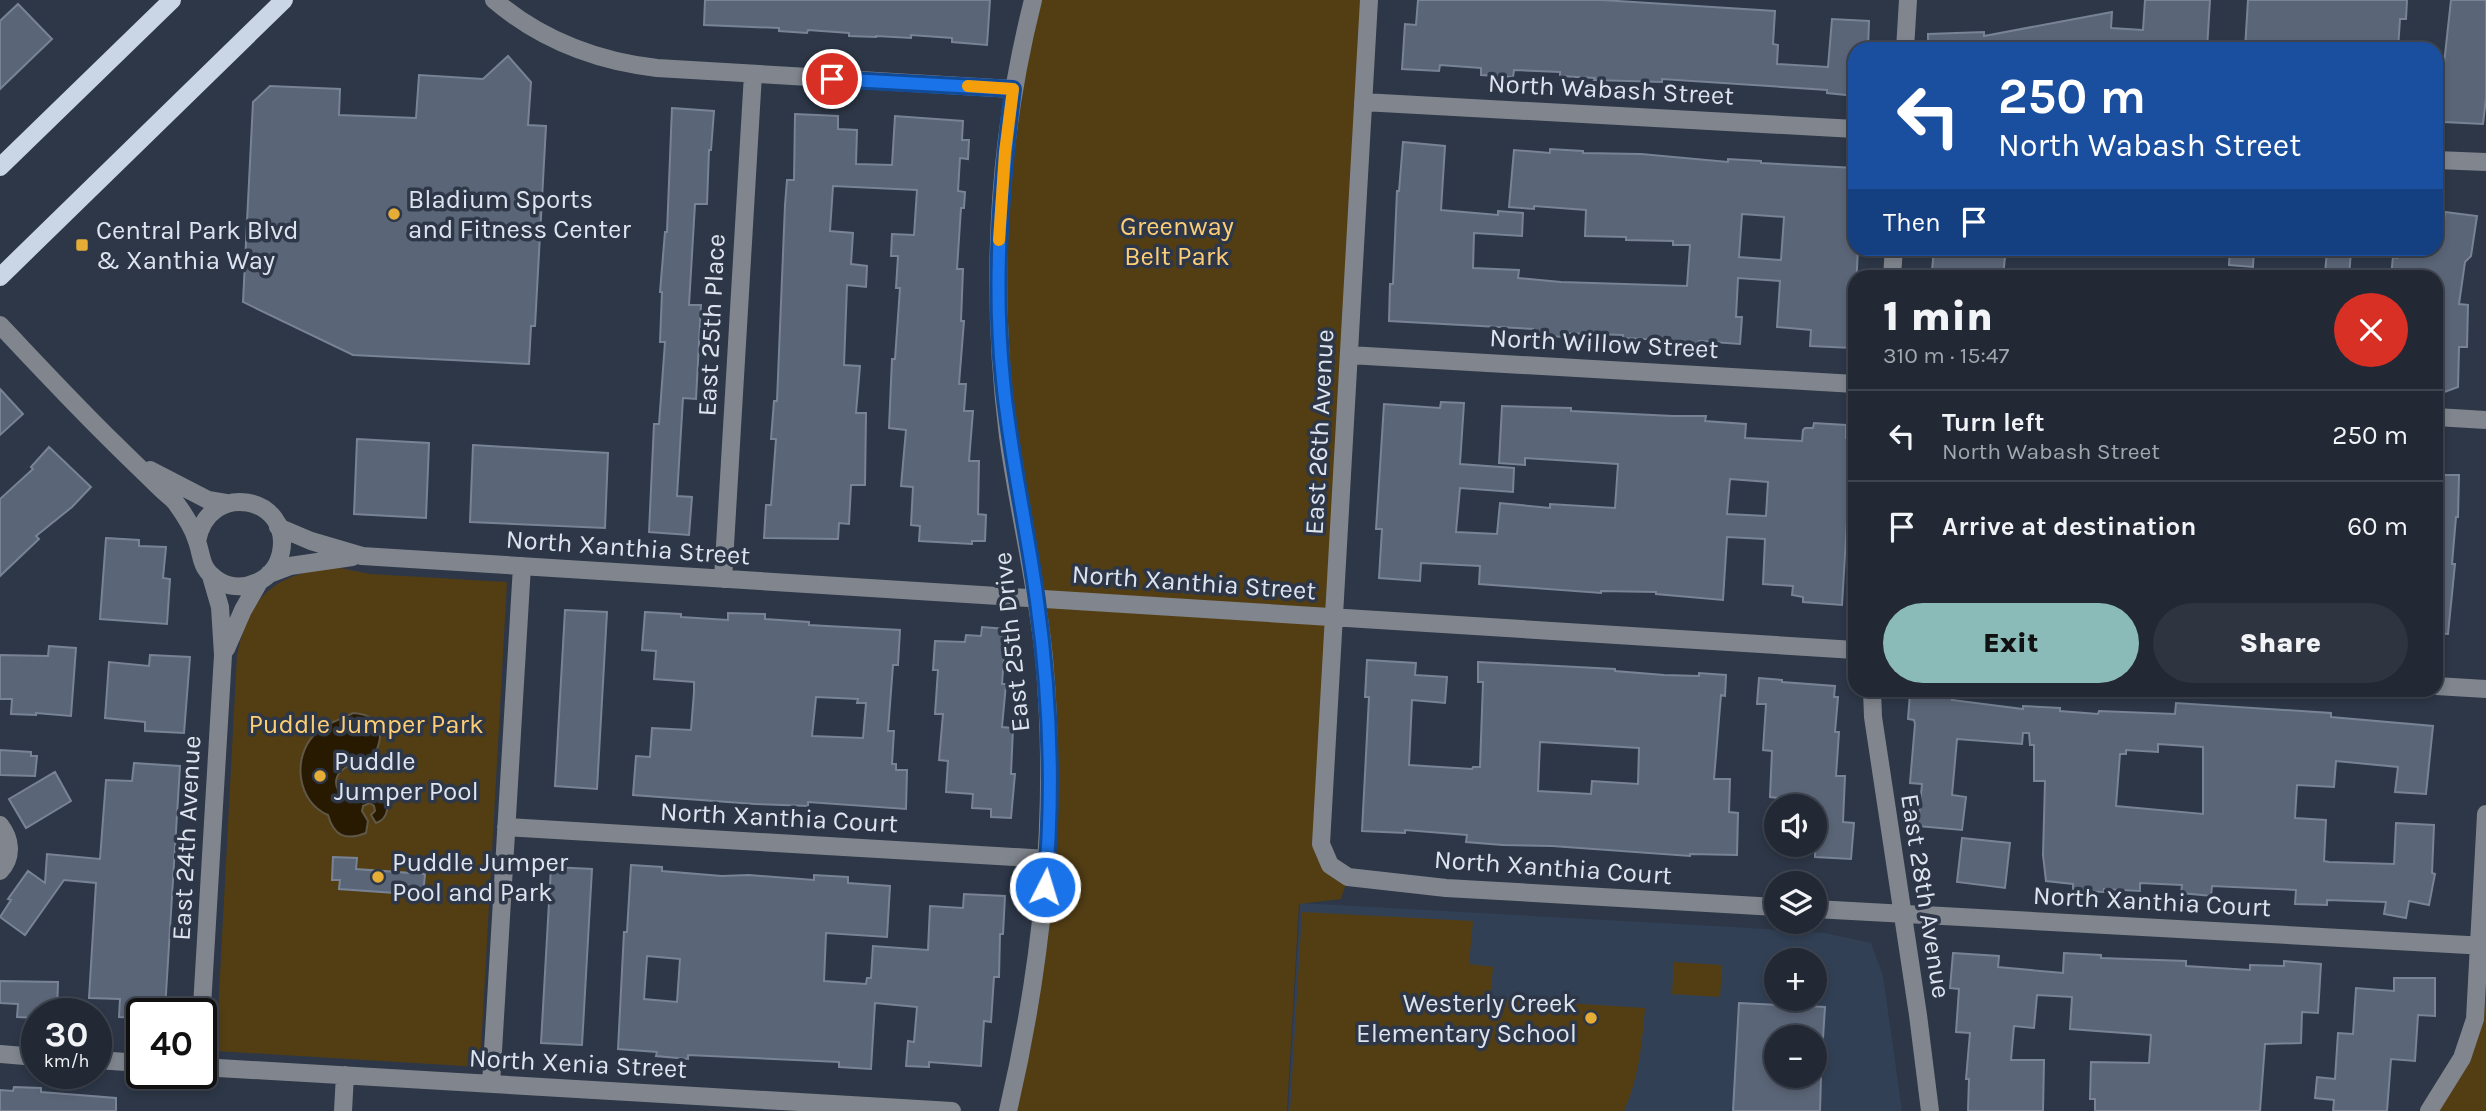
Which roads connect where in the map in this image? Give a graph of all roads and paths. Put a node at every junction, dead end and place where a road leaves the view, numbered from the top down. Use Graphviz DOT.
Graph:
graph roads {
  1 [pos="172,0"];
  2 [pos="284,0"];
  3 [pos="494,0"];
  4 [pos="1033,0"];
  5 [pos="1369,0"];
  6 [pos="1908,0"];
  7 [pos="1905,42"];
  8 [pos="752,74"];
  9 [pos="1013,89"];
  10 [pos="1363,102"];
  11 [pos="1848,129"];
  12 [pos="2443,160"];
  13 [pos="2486,162"];
  14 [pos="0,167"];
  15 [pos="0,277"];
  16 [pos="0,325"];
  17 [pos="1349,355"];
  18 [pos="1848,384"];
  19 [pos="2443,417"];
  20 [pos="2486,420"];
  21 [pos="137,464"];
  22 [pos="226,503"];
  23 [pos="278,527"];
  24 [pos="197,541"];
  25 [pos="362,556"];
  26 [pos="522,566"];
  27 [pos="211,576"];
  28 [pos="264,578"];
  29 [pos="723,579"];
  30 [pos="1037,599"];
  31 [pos="1334,617"];
  32 [pos="1848,650"];
  33 [pos="223,655"];
  34 [pos="2443,686"];
  35 [pos="2486,689"];
  36 [pos="1872,697"];
  37 [pos="2486,814"];
  38 [pos="0,825"];
  39 [pos="506,827"];
  40 [pos="1048,859"];
  41 [pos="1330,865"];
  42 [pos="0,871"];
  43 [pos="1764,906"];
  44 [pos="1827,910"];
  45 [pos="1902,914"];
  46 [pos="2482,946"];
  47 [pos="202,998"];
  48 [pos="0,1054"];
  49 [pos="21,1056"];
  50 [pos="217,1067"];
  51 [pos="345,1075"];
  52 [pos="491,1084"];
  53 [pos="343,1111"];
  54 [pos="952,1111"];
  55 [pos="1008,1111"];
  56 [pos="1930,1111"];
  57 [pos="2430,1111"];
  1 -- 14 [label="main road"];
  2 -- 15 [label="main road"];
  3 -- 8 [label="street"];
  4 -- 9 [label="street, East 25th Drive"];
  5 -- 10 [label="street, East 26th Avenue"];
  6 -- 7 [label="street"];
  8 -- 9 [label="street"];
  8 -- 29 [label="street, East 25th Place"];
  9 -- 30 [label="street, East 25th Drive"];
  10 -- 11 [label="street, North Wabash Street"];
  10 -- 17 [label="street, East 26th Avenue"];
  12 -- 13 [label="street"];
  16 -- 21 [label="street"];
  17 -- 18 [label="street, North Willow Street"];
  17 -- 31 [label="street, East 26th Avenue"];
  19 -- 20 [label="street"];
  21 -- 22 [label="street"];
  21 -- 24 [label="street"];
  22 -- 23 [label="street"];
  22 -- 24 [label="street"];
  23 -- 25 [label="street, North Xanthia Street"];
  23 -- 28 [label="street"];
  24 -- 27 [label="street"];
  25 -- 26 [label="street, North Xanthia Street"];
  25 -- 28 [label="street, North Xanthia Street"];
  26 -- 29 [label="street, North Xanthia Street"];
  26 -- 39 [label="street"];
  27 -- 28 [label="street"];
  27 -- 33 [label="street, East 24th Avenue"];
  28 -- 33 [label="street, East 24th Avenue"];
  29 -- 30 [label="street, North Xanthia Street"];
  30 -- 31 [label="street, North Xanthia Street"];
  30 -- 40 [label="street, East 25th Drive"];
  31 -- 32 [label="street, North Xanthia Street"];
  31 -- 41 [label="street, East 26th Avenue"];
  33 -- 47 [label="street, East 24th Avenue"];
  34 -- 35 [label="street"];
  36 -- 45 [label="street, East 28th Avenue"];
  37 -- 46 [label="street"];
  38 -- 42 [label="street"];
  39 -- 40 [label="street, North Xanthia Court"];
  39 -- 52 [label="street"];
  40 -- 55 [label="street, East 25th Drive"];
  41 -- 43 [label="street, North Xanthia Court"];
  44 -- 45 [label="street, North Xanthia Court"];
  45 -- 46 [label="street, North Xanthia Court"];
  45 -- 56 [label="street, East 28th Avenue"];
  46 -- 57 [label="street"];
  48 -- 49 [label="street"];
  50 -- 51 [label="street, North Xenia Street"];
  51 -- 52 [label="street, North Xenia Street"];
  51 -- 53 [label="street"];
  52 -- 54 [label="street, North Xenia Street"];
}
